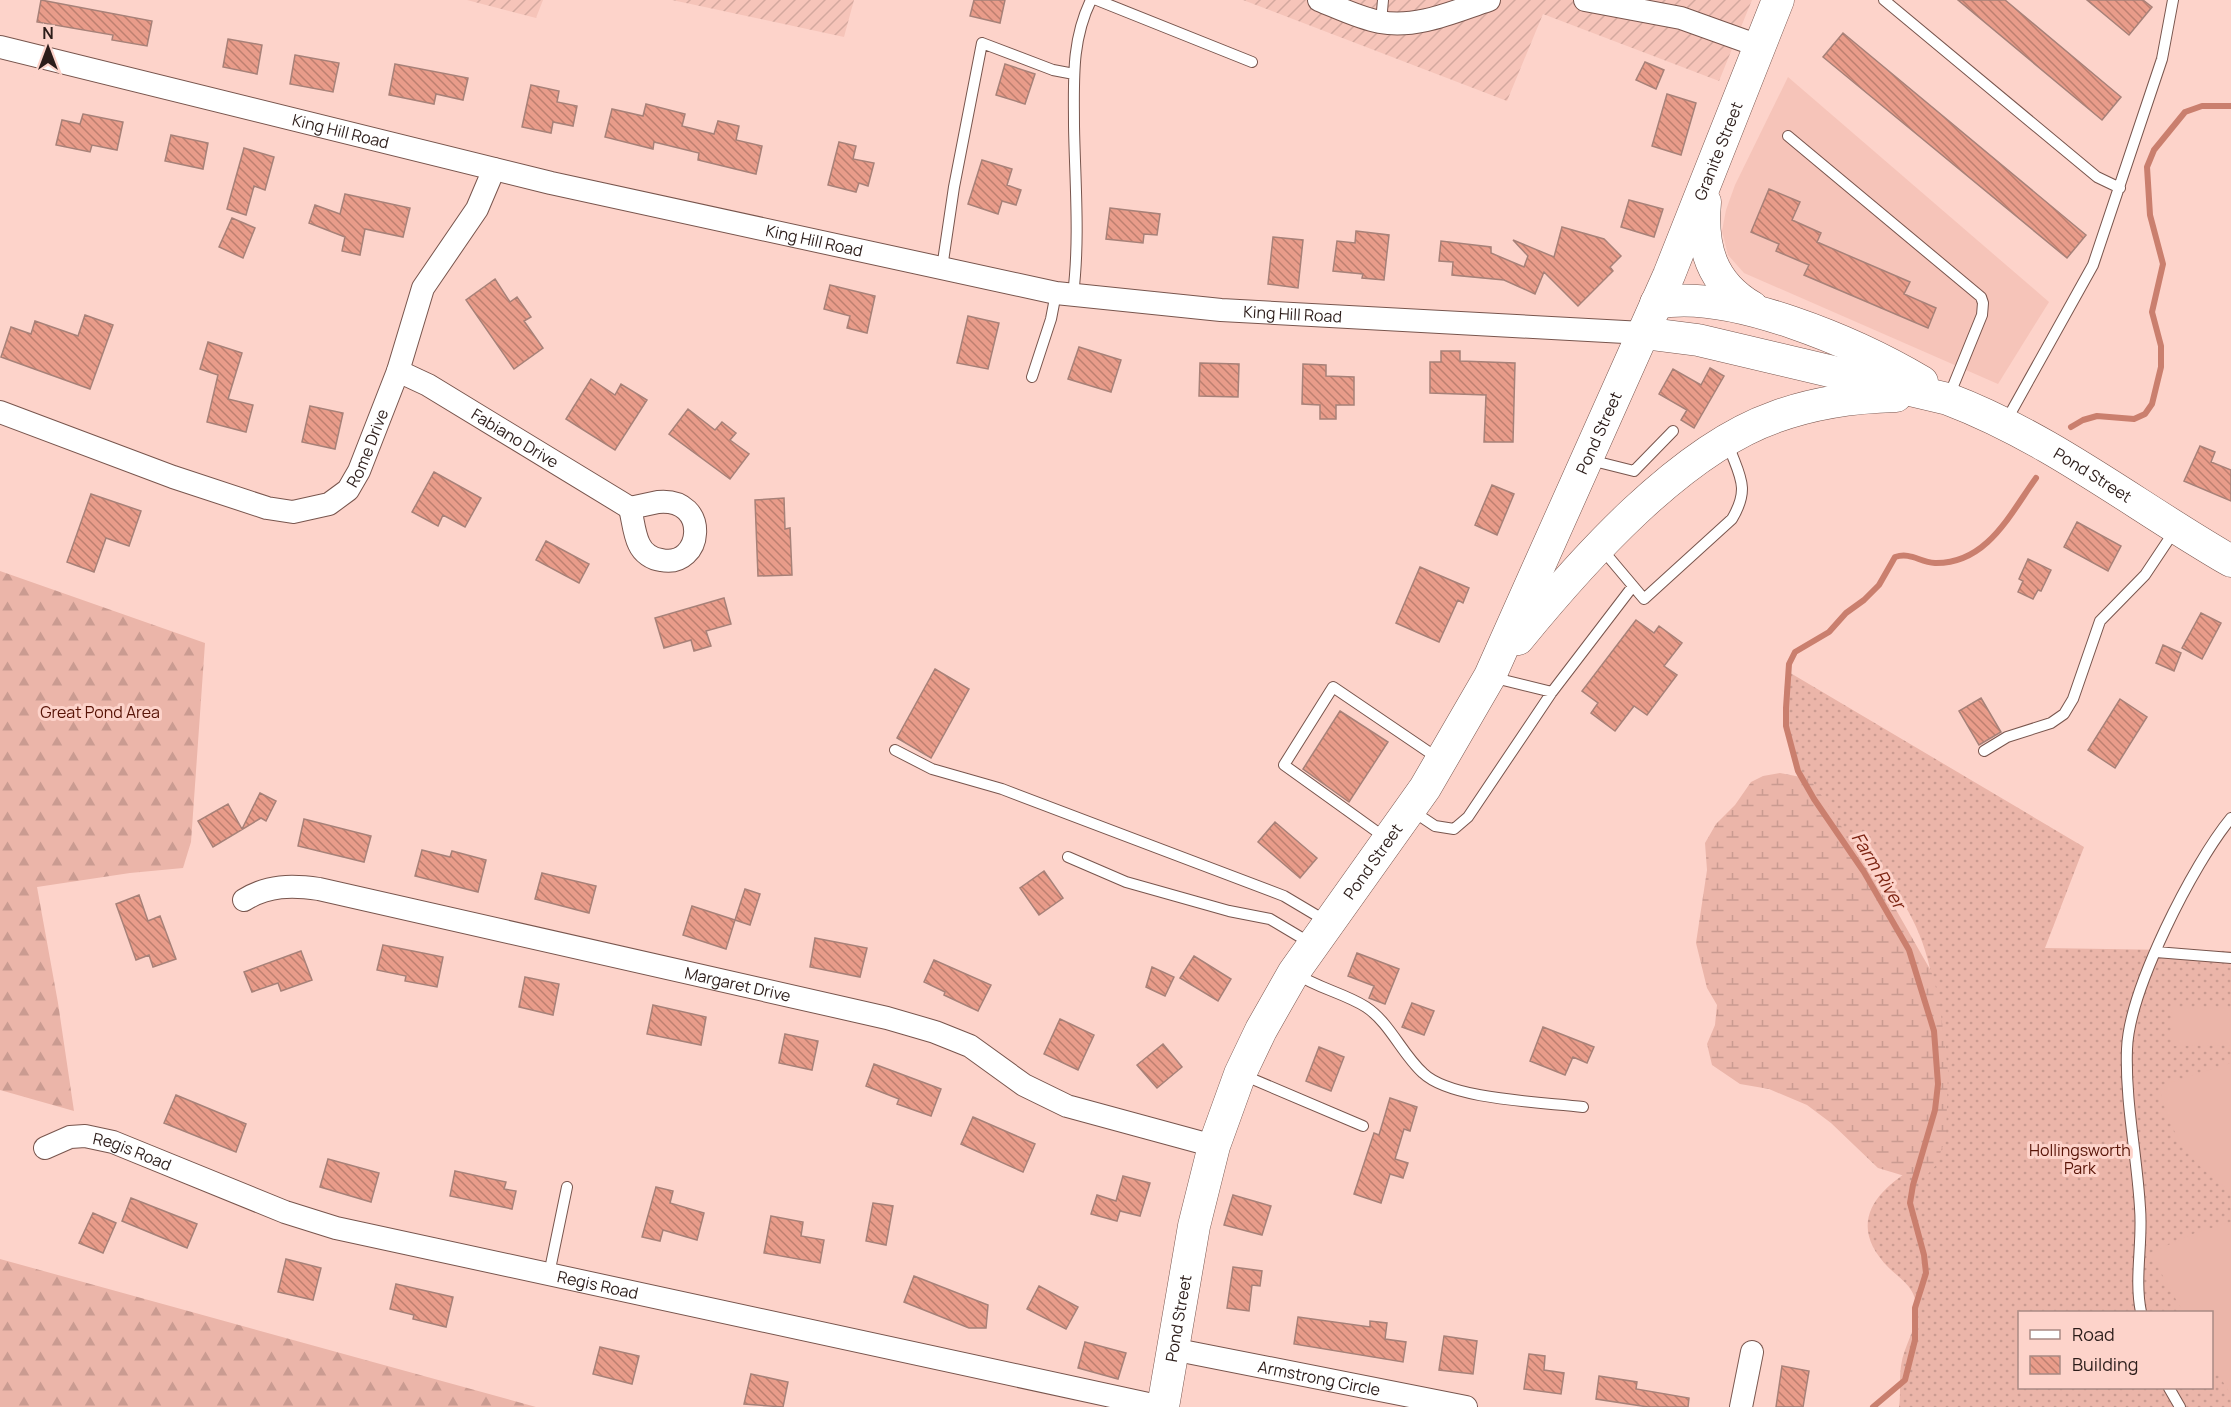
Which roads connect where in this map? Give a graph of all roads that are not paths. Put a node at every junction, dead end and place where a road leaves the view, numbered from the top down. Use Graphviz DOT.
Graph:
graph roads {
  1 [pos="1090,0"];
  2 [pos="1097,0"];
  3 [pos="1319,0"];
  4 [pos="1585,0"];
  5 [pos="1778,0"];
  6 [pos="1884,0"];
  7 [pos="2173,0"];
  8 [pos="1476,2"];
  9 [pos="1382,11"];
  10 [pos="1760,46"];
  11 [pos="0,47"];
  12 [pos="1252,62"];
  13 [pos="1074,74"];
  14 [pos="1788,136"];
  15 [pos="1712,167"];
  16 [pos="494,169"];
  17 [pos="2120,188"];
  18 [pos="942,268"];
  19 [pos="1065,294"];
  20 [pos="1656,303"];
  21 [pos="1769,315"];
  22 [pos="1642,333"];
  23 [pos="398,371"];
  24 [pos="1032,377"];
  25 [pos="1948,399"];
  26 [pos="0,412"];
  27 [pos="2005,423"];
  28 [pos="1673,430"];
  29 [pos="1726,441"];
  30 [pos="1586,459"];
  31 [pos="630,508"];
  32 [pos="2176,529"];
  33 [pos="1601,547"];
  34 [pos="2231,561"];
  35 [pos="1633,586"];
  36 [pos="1490,676"];
  37 [pos="1552,693"];
  38 [pos="895,750"];
  39 [pos="1984,750"];
  40 [pos="1441,761"];
  41 [pos="1410,810"];
  42 [pos="2231,819"];
  43 [pos="1388,840"];
  44 [pos="1068,857"];
  45 [pos="244,900"];
  46 [pos="1321,934"];
  47 [pos="2156,952"];
  48 [pos="2231,958"];
  49 [pos="1294,972"];
  50 [pos="1240,1074"];
  51 [pos="1583,1107"];
  52 [pos="1363,1126"];
  53 [pos="1214,1146"];
  54 [pos="45,1148"];
  55 [pos="567,1187"];
  56 [pos="549,1274"];
  57 [pos="2141,1311"];
  58 [pos="1172,1349"];
  59 [pos="1752,1352"];
  60 [pos="2170,1389"];
  61 [pos="1162,1407"];
  62 [pos="1466,1407"];
  63 [pos="1741,1407"];
  64 [pos="2180,1407"];
  1 -- 13 [label="lane"];
  2 -- 12 [label="lane"];
  3 -- 9 [label="street"];
  4 -- 10 [label="street"];
  5 -- 10 [label="main road, Granite Street"];
  6 -- 17 [label="lane"];
  7 -- 17 [label="lane"];
  8 -- 9 [label="street"];
  10 -- 15 [label="main road, Granite Street"];
  11 -- 16 [label="street, King Hill Road"];
  13 -- 18 [label="lane"];
  13 -- 19 [label="lane"];
  14 -- 25 [label="lane"];
  15 -- 20 [label="main road, Granite Street"];
  15 -- 21 [label="main road"];
  16 -- 18 [label="street, King Hill Road"];
  16 -- 23 [label="street, Rome Drive"];
  17 -- 27 [label="lane"];
  18 -- 19 [label="street, King Hill Road"];
  19 -- 22 [label="street, King Hill Road"];
  19 -- 24 [label="lane"];
  20 -- 21 [label="main road, Pond Street"];
  20 -- 22 [label="main road, Pond Street"];
  21 -- 25 [label="main road, Pond Street"];
  22 -- 25 [label="main road, Pond Street"];
  22 -- 30 [label="main road, Pond Street"];
  23 -- 26 [label="street, Rome Drive"];
  23 -- 31 [label="street, Fabiano Drive"];
  25 -- 27 [label="main road, Pond Street"];
  25 -- 29 [label="main road"];
  27 -- 32 [label="main road, Pond Street"];
  28 -- 30 [label="lane"];
  29 -- 33 [label="main road"];
  29 -- 35 [label="lane"];
  30 -- 36 [label="main road, Pond Street"];
  32 -- 34 [label="main road, Pond Street"];
  32 -- 39 [label="lane"];
  33 -- 35 [label="lane"];
  33 -- 36 [label="main road"];
  35 -- 37 [label="lane"];
  36 -- 37 [label="lane"];
  36 -- 40 [label="main road, Pond Street"];
  37 -- 41 [label="lane"];
  38 -- 46 [label="lane"];
  40 -- 41 [label="main road, Pond Street"];
  40 -- 43 [label="lane"];
  41 -- 43 [label="main road, Pond Street"];
  42 -- 47 [label="lane"];
  43 -- 46 [label="main road, Pond Street"];
  44 -- 46 [label="lane"];
  45 -- 53 [label="street, Margaret Drive"];
  46 -- 49 [label="main road, Pond Street"];
  47 -- 48 [label="lane"];
  47 -- 57 [label="lane"];
  49 -- 50 [label="main road, Pond Street"];
  49 -- 51 [label="lane"];
  50 -- 52 [label="lane"];
  50 -- 53 [label="main road, Pond Street"];
  53 -- 58 [label="main road, Pond Street"];
  54 -- 56 [label="street, Regis Road"];
  55 -- 56 [label="lane"];
  56 -- 61 [label="street, Regis Road"];
  58 -- 61 [label="main road, Pond Street"];
  58 -- 62 [label="street, Armstrong Circle"];
  59 -- 63 [label="street"];
  60 -- 64 [label="lane"];
}
